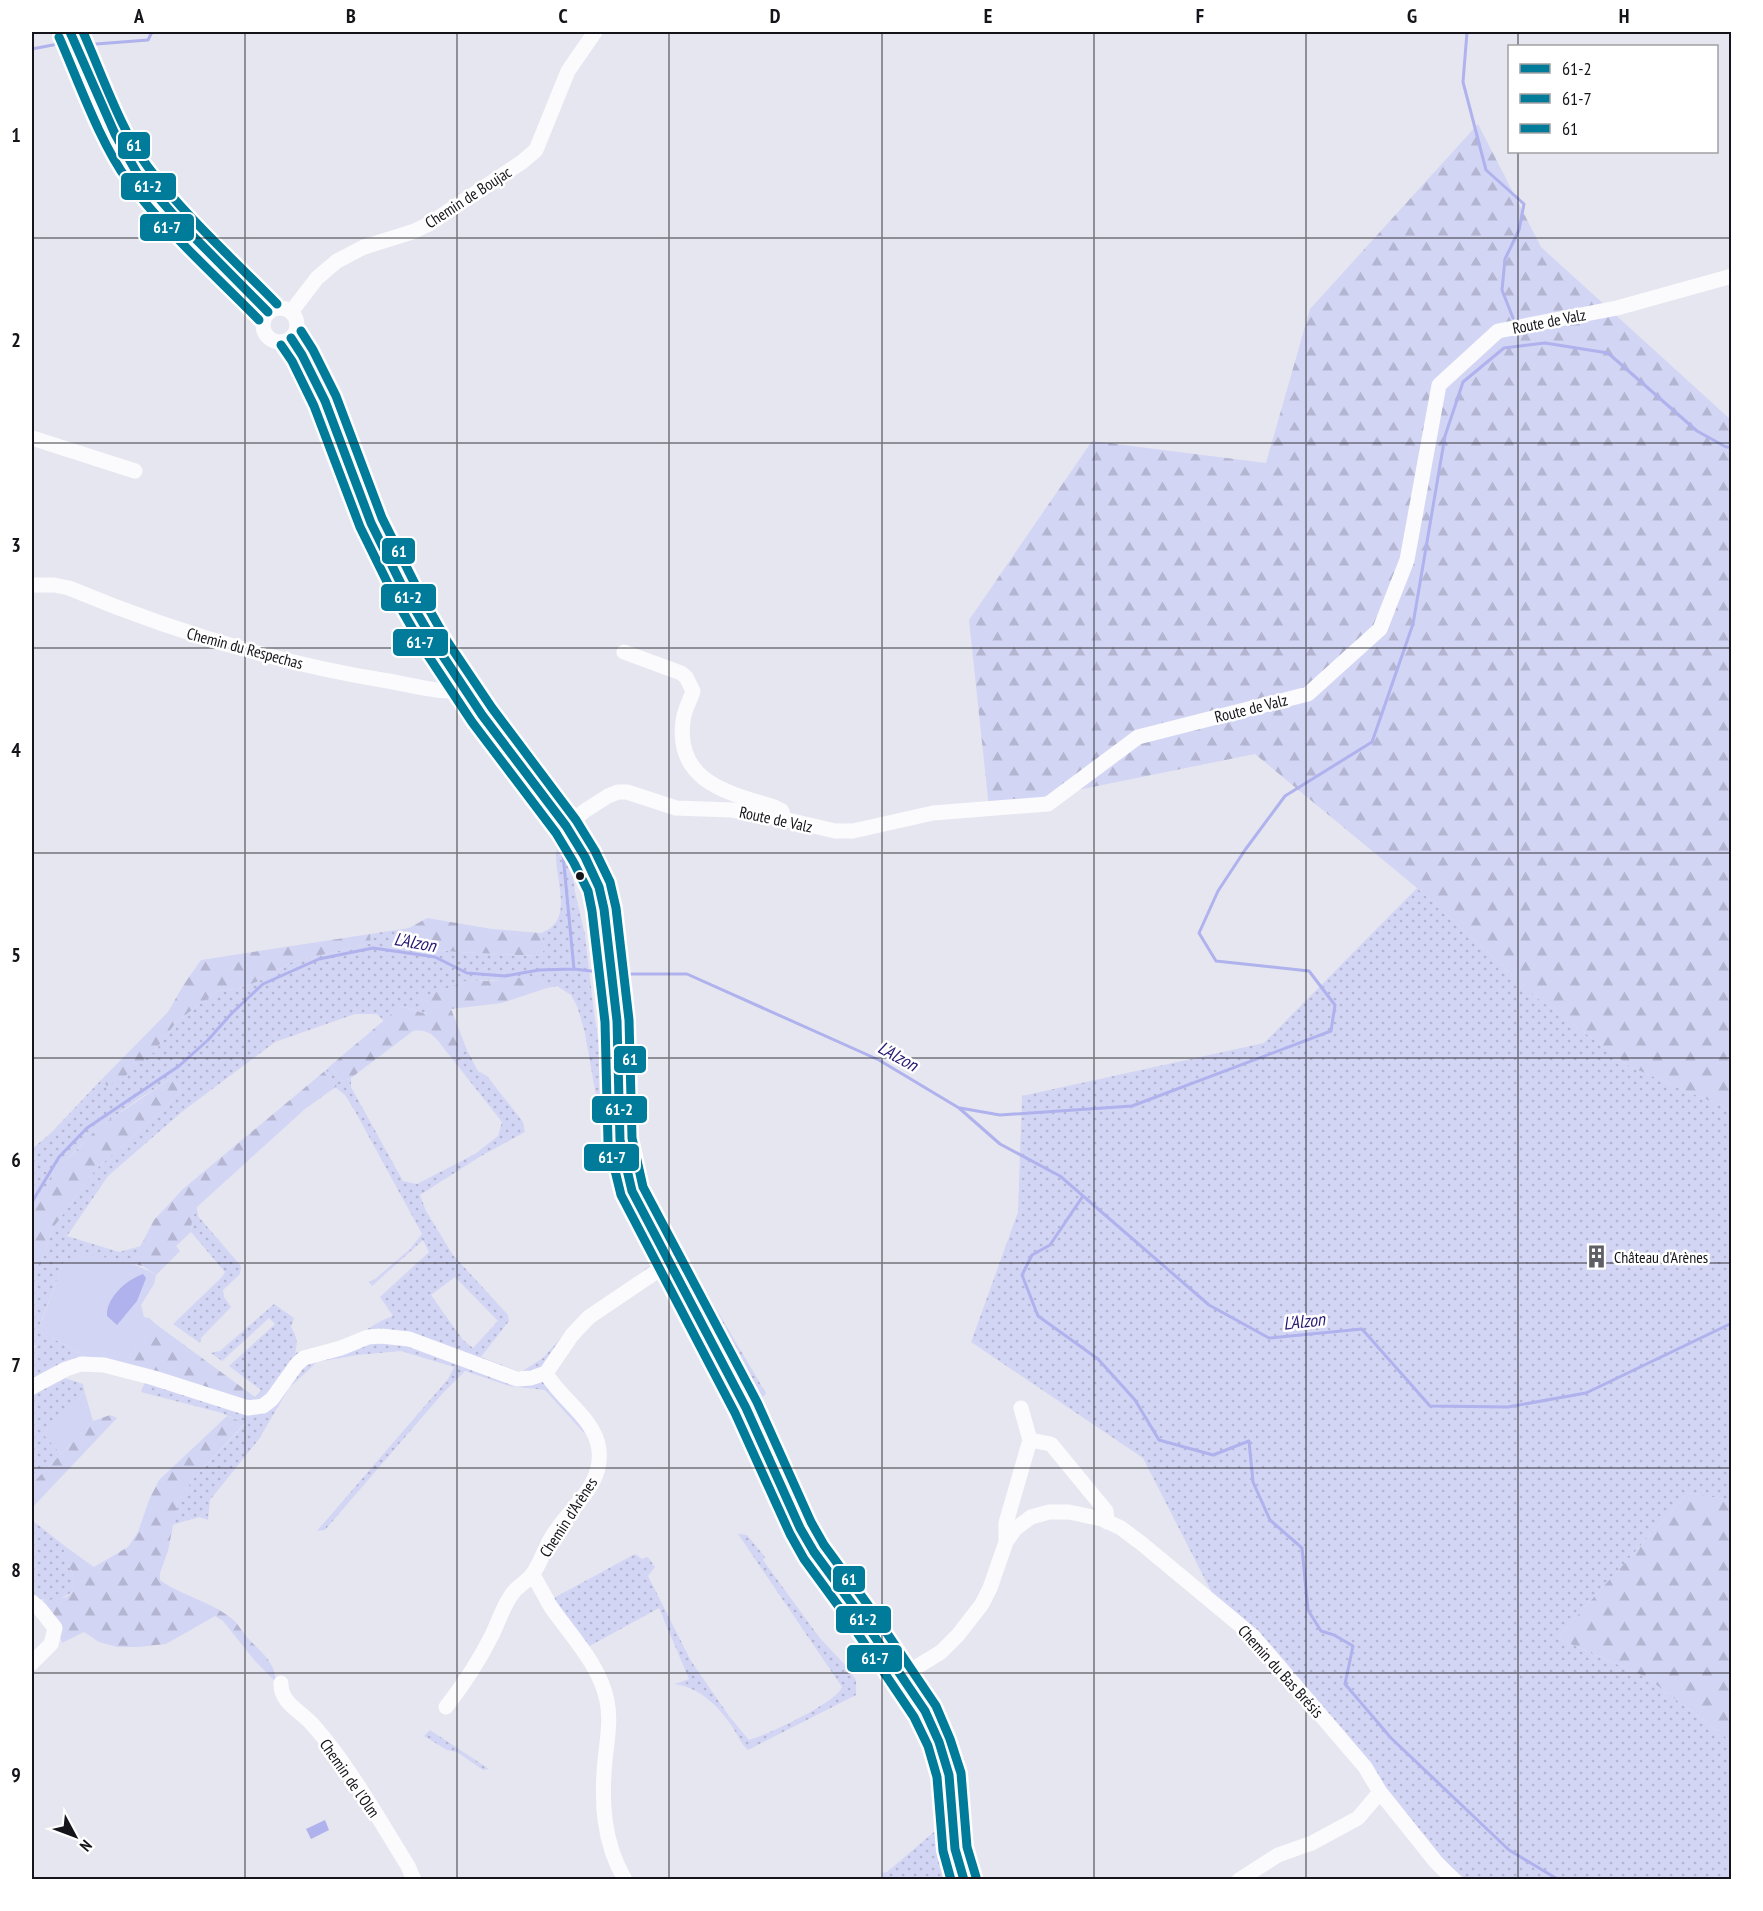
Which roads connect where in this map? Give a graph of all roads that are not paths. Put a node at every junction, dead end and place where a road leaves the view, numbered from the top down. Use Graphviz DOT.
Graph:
graph roads {
  1 [pos="70,32"];
  2 [pos="595,32"];
  3 [pos="1731,276"];
  4 [pos="268,312"];
  5 [pos="291,312"];
  6 [pos="291,338"];
  7 [pos="32,438"];
  8 [pos="135,471"];
  9 [pos="32,585"];
  10 [pos="624,652"];
  11 [pos="465,690"];
  12 [pos="784,819"];
  13 [pos="566,826"];
  14 [pos="669,1263"];
  15 [pos="546,1373"];
  16 [pos="32,1387"];
  17 [pos="1021,1408"];
  18 [pos="1030,1440"];
  19 [pos="1107,1522"];
  20 [pos="1006,1542"];
  21 [pos="533,1575"];
  22 [pos="32,1602"];
  23 [pos="32,1663"];
  24 [pos="902,1676"];
  25 [pos="281,1683"];
  26 [pos="446,1707"];
  27 [pos="1380,1792"];
  28 [pos="414,1880"];
  29 [pos="625,1880"];
  30 [pos="964,1880"];
  31 [pos="1239,1880"];
  32 [pos="1454,1880"];
  1 -- 4 [label="street"];
  2 -- 5 [label="street, Chemin de Boujac"];
  3 -- 12 [label="street, Route de Valz"];
  4 -- 5 [label="street"];
  4 -- 6 [label="street"];
  5 -- 6 [label="street"];
  6 -- 11 [label="street"];
  7 -- 8 [label="street"];
  9 -- 11 [label="street, Chemin du Respechas"];
  10 -- 12 [label="street"];
  11 -- 13 [label="street"];
  12 -- 13 [label="street, Route de Valz"];
  13 -- 14 [label="street"];
  14 -- 15 [label="street"];
  14 -- 24 [label="street"];
  15 -- 16 [label="street"];
  15 -- 21 [label="street, Chemin d'Arènes"];
  17 -- 18 [label="street"];
  18 -- 19 [label="street"];
  18 -- 20 [label="street, Chemin du Bas Brésis"];
  19 -- 20 [label="street, Chemin du Bas Brésis"];
  19 -- 27 [label="street, Chemin du Bas Brésis"];
  20 -- 24 [label="street, Chemin du Bas Brésis"];
  21 -- 26 [label="street, Chemin d'Arènes"];
  21 -- 29 [label="street"];
  22 -- 23 [label="street"];
  24 -- 30 [label="street"];
  25 -- 28 [label="street, Chemin de l'Olm"];
  27 -- 31 [label="street"];
  27 -- 32 [label="street, Chemin du Bas Brésis"];
}
